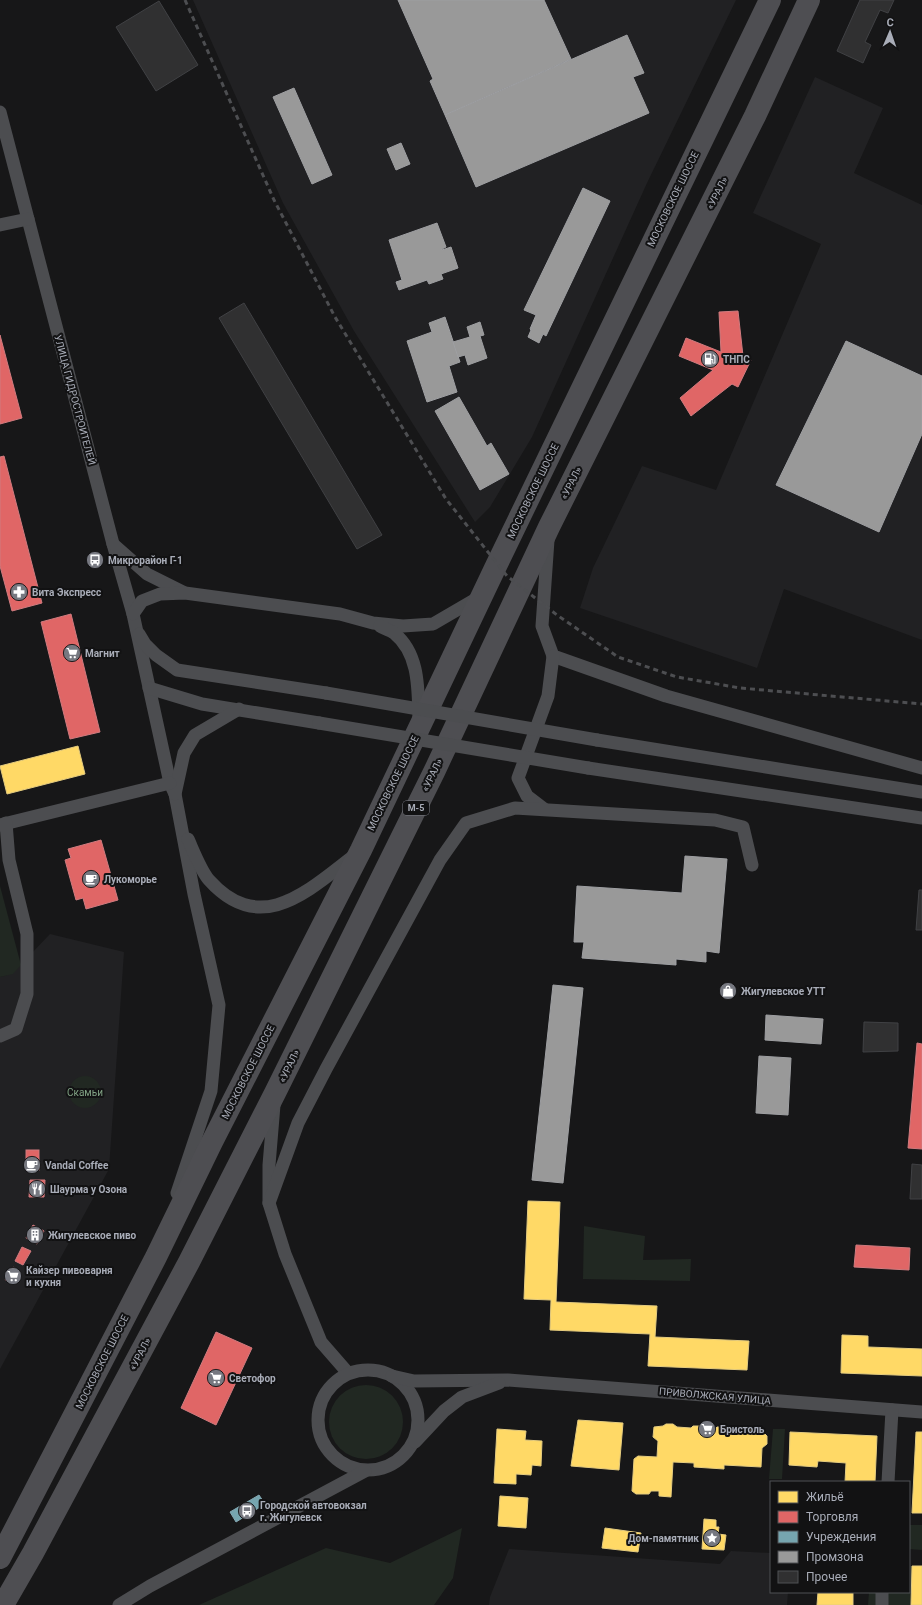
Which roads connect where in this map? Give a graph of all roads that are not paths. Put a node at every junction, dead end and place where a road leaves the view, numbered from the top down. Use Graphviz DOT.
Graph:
graph roads {
  1 [pos="770,0"];
  2 [pos="809,0"];
  3 [pos="0,112"];
  4 [pos="28,219"];
  5 [pos="0,225"];
  6 [pos="549,527"];
  7 [pos="113,544"];
  8 [pos="185,592"];
  9 [pos="483,595"];
  10 [pos="133,614"];
  11 [pos="373,623"];
  12 [pos="136,629"];
  13 [pos="554,656"];
  14 [pos="149,688"];
  15 [pos="239,709"];
  16 [pos="420,728"];
  17 [pos="922,768"];
  18 [pos="173,788"];
  19 [pos="922,792"];
  20 [pos="544,809"];
  21 [pos="922,818"];
  22 [pos="3,824"];
  23 [pos="180,824"];
  24 [pos="361,850"];
  25 [pos="752,865"];
  26 [pos="0,1036"];
  27 [pos="276,1094"];
  28 [pos="269,1203"];
  29 [pos="156,1257"];
  30 [pos="348,1373"];
  31 [pos="392,1376"];
  32 [pos="508,1380"];
  33 [pos="892,1410"];
  34 [pos="922,1412"];
  35 [pos="398,1460"];
  36 [pos="365,1471"];
  37 [pos="888,1481"];
  38 [pos="0,1558"];
  39 [pos="882,1593"];
  40 [pos="4,1605"];
  41 [pos="119,1605"];
  42 [pos="882,1605"];
  1 -- 9 [label="highway, МОСКОВСКОЕ ШОССЕ"];
  2 -- 6 [label="highway, «УРАЛ» / М-5"];
  3 -- 4 [label="street, УЛИЦА ГИДРОСТРОИТЕЛЕЙ"];
  4 -- 5 [label="street"];
  4 -- 7 [label="street, УЛИЦА ГИДРОСТРОИТЕЛЕЙ"];
  6 -- 13 [label="street"];
  6 -- 27 [label="highway, «УРАЛ» / М-5"];
  7 -- 8 [label="street"];
  7 -- 10 [label="street, УЛИЦА ГИДРОСТРОИТЕЛЕЙ"];
  8 -- 10 [label="street"];
  8 -- 11 [label="street"];
  9 -- 11 [label="street"];
  9 -- 16 [label="highway, МОСКОВСКОЕ ШОССЕ"];
  10 -- 12 [label="street, УЛИЦА ГИДРОСТРОИТЕЛЕЙ"];
  11 -- 16 [label="street"];
  12 -- 14 [label="street, УЛИЦА ГИДРОСТРОИТЕЛЕЙ"];
  12 -- 19 [label="street, bridge"];
  13 -- 17 [label="street"];
  13 -- 20 [label="street"];
  14 -- 15 [label="street"];
  14 -- 18 [label="street, УЛИЦА ГИДРОСТРОИТЕЛЕЙ"];
  15 -- 18 [label="street"];
  15 -- 21 [label="street, bridge"];
  16 -- 24 [label="highway, МОСКОВСКОЕ ШОССЕ"];
  18 -- 22 [label="street"];
  18 -- 23 [label="street, УЛИЦА ГИДРОСТРОИТЕЛЕЙ"];
  20 -- 25 [label="street"];
  20 -- 28 [label="street"];
  22 -- 26 [label="street"];
  23 -- 24 [label="street"];
  23 -- 29 [label="street, УЛИЦА ГИДРОСТРОИТЕЛЕЙ"];
  24 -- 29 [label="highway, МОСКОВСКОЕ ШОССЕ"];
  27 -- 28 [label="street"];
  27 -- 40 [label="highway, «УРАЛ» / М-5"];
  28 -- 30 [label="street"];
  29 -- 38 [label="highway, МОСКОВСКОЕ ШОССЕ"];
  30 -- 31 [label="street"];
  30 -- 36 [label="street"];
  31 -- 32 [label="street, ПРИВОЛЖСКАЯ УЛИЦА"];
  31 -- 35 [label="street"];
  32 -- 33 [label="street, ПРИВОЛЖСКАЯ УЛИЦА"];
  32 -- 35 [label="street"];
  33 -- 34 [label="street, ПРИВОЛЖСКАЯ УЛИЦА"];
  33 -- 37 [label="street"];
  35 -- 36 [label="street"];
  36 -- 41 [label="street"];
  39 -- 42 [label="street"];
}
